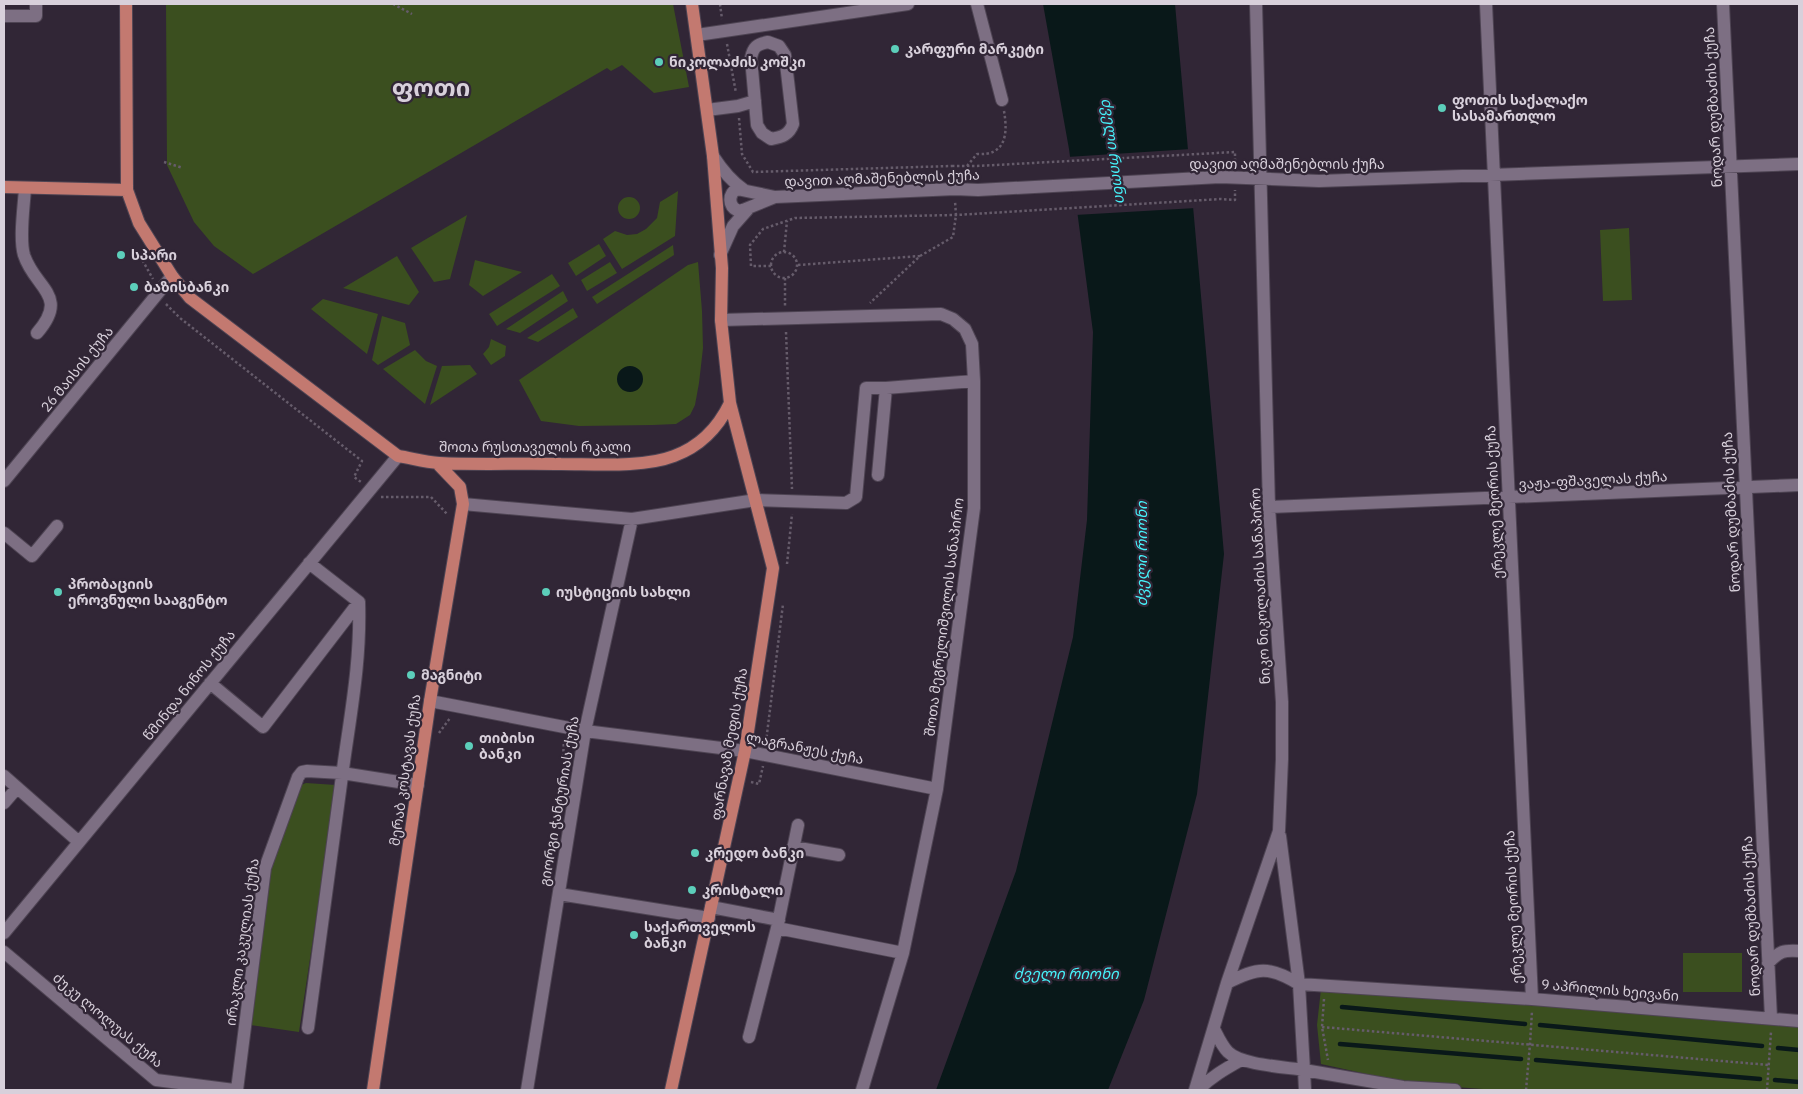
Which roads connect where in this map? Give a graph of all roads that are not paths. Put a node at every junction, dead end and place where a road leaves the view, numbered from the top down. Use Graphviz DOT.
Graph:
graph roads {
  1 [pos="36,4"];
  2 [pos="126,4"];
  3 [pos="692,4"];
  4 [pos="908,4"];
  5 [pos="977,4"];
  6 [pos="1256,4"];
  7 [pos="1486,4"];
  8 [pos="1724,4"];
  9 [pos="4,16"];
  10 [pos="697,35"];
  11 [pos="1002,100"];
  12 [pos="754,101"];
  13 [pos="707,110"];
  14 [pos="713,156"];
  15 [pos="1799,164"];
  16 [pos="1731,166"];
  17 [pos="1494,176"];
  18 [pos="1262,178"];
  19 [pos="4,187"];
  20 [pos="25,188"];
  21 [pos="127,190"];
  22 [pos="744,190"];
  23 [pos="775,197"];
  24 [pos="748,208"];
  25 [pos="720,255"];
  26 [pos="172,276"];
  27 [pos="720,320"];
  28 [pos="37,333"];
  29 [pos="974,381"];
  30 [pos="886,388"];
  31 [pos="730,403"];
  32 [pos="398,456"];
  33 [pos="437,463"];
  34 [pos="878,475"];
  35 [pos="4,481"];
  36 [pos="1799,485"];
  37 [pos="1745,488"];
  38 [pos="1509,498"];
  39 [pos="756,500"];
  40 [pos="463,504"];
  41 [pos="1269,507"];
  42 [pos="632,519"];
  43 [pos="57,526"];
  44 [pos="4,533"];
  45 [pos="309,563"];
  46 [pos="359,602"];
  47 [pos="210,683"];
  48 [pos="430,701"];
  49 [pos="586,731"];
  50 [pos="745,751"];
  51 [pos="342,773"];
  52 [pos="4,776"];
  53 [pos="418,784"];
  54 [pos="17,788"];
  55 [pos="937,788"];
  56 [pos="4,803"];
  57 [pos="798,825"];
  58 [pos="1279,831"];
  59 [pos="79,842"];
  60 [pos="794,846"];
  61 [pos="839,855"];
  62 [pos="559,894"];
  63 [pos="710,912"];
  64 [pos="778,924"];
  65 [pos="4,933"];
  66 [pos="1799,951"];
  67 [pos="4,952"];
  68 [pos="903,953"];
  69 [pos="1768,963"];
  70 [pos="1227,983"];
  71 [pos="1298,984"];
  72 [pos="1532,999"];
  73 [pos="1771,1018"];
  74 [pos="1799,1021"];
  75 [pos="308,1028"];
  76 [pos="1214,1029"];
  77 [pos="749,1037"];
  78 [pos="1241,1060"];
  79 [pos="1304,1070"];
  80 [pos="154,1085"];
  81 [pos="1404,1088"];
  82 [pos="236,1090"];
  83 [pos="374,1090"];
  84 [pos="527,1090"];
  85 [pos="671,1090"];
  86 [pos="862,1090"];
  87 [pos="1197,1090"];
  88 [pos="1305,1090"];
  89 [pos="1454,1090"];
  1 -- 9 [label="street"];
  2 -- 21 [label="main road, შოთა რუსთაველის რკალი"];
  3 -- 10 [label="main road"];
  4 -- 10 [label="street"];
  5 -- 11 [label="street"];
  6 -- 18 [label="street, ნიკო ნიკოლაძის სანაპირო"];
  7 -- 17 [label="street, ერეკლე მეორის ქუჩა"];
  8 -- 16 [label="street, ნოდარ დუმბაძის ქუჩა"];
  10 -- 13 [label="main road"];
  12 -- 12 [label="street"];
  12 -- 13 [label="street"];
  13 -- 14 [label="main road"];
  14 -- 22 [label="street, დავით აღმაშენებლის ქუჩა"];
  14 -- 25 [label="main road"];
  15 -- 16 [label="street, დავით აღმაშენებლის ქუჩა"];
  16 -- 17 [label="street, დავით აღმაშენებლის ქუჩა"];
  16 -- 37 [label="street, ნოდარ დუმბაძის ქუჩა"];
  17 -- 18 [label="street, დავით აღმაშენებლის ქუჩა"];
  17 -- 38 [label="street, ერეკლე მეორის ქუჩა"];
  18 -- 23 [label="street, დავით აღმაშენებლის ქუჩა"];
  18 -- 41 [label="street, ნიკო ნიკოლაძის სანაპირო"];
  19 -- 20 [label="main road"];
  20 -- 21 [label="main road"];
  20 -- 28 [label="street"];
  21 -- 26 [label="main road, შოთა რუსთაველის რკალი"];
  22 -- 23 [label="street, დავით აღმაშენებლის ქუჩა"];
  22 -- 24 [label="street"];
  23 -- 24 [label="street, დავით აღმაშენებლის ქუჩა"];
  24 -- 25 [label="street, დავით აღმაშენებლის ქუჩა"];
  25 -- 27 [label="main road"];
  26 -- 32 [label="main road, შოთა რუსთაველის რკალი"];
  26 -- 35 [label="street, 26 მაისის ქუჩა"];
  27 -- 29 [label="street, შოთა მეგრელიშვილის სანაპირო"];
  27 -- 31 [label="main road"];
  29 -- 30 [label="street"];
  29 -- 55 [label="street, შოთა მეგრელიშვილის სანაპირო"];
  30 -- 34 [label="street"];
  30 -- 39 [label="street"];
  31 -- 33 [label="main road, შოთა რუსთაველის რკალი"];
  31 -- 39 [label="main road, ფარნავაზ მეფის ქუჩა"];
  32 -- 33 [label="main road, შოთა რუსთაველის რკალი"];
  32 -- 45 [label="street, წმინდა ნინოს ქუჩა"];
  33 -- 40 [label="main road, მერაბ კოსტავას ქუჩა"];
  36 -- 37 [label="street, ვაჟა-ფშაველას ქუჩა"];
  37 -- 38 [label="street, ვაჟა-ფშაველას ქუჩა"];
  37 -- 69 [label="street, ნოდარ დუმბაძის ქუჩა"];
  38 -- 41 [label="street, ვაჟა-ფშაველას ქუჩა"];
  38 -- 72 [label="street, ერეკლე მეორის ქუჩა"];
  39 -- 42 [label="street"];
  39 -- 50 [label="main road, ფარნავაზ მეფის ქუჩა"];
  40 -- 42 [label="street"];
  40 -- 48 [label="main road, მერაბ კოსტავას ქუჩა"];
  41 -- 58 [label="street, ნიკო ნიკოლაძის სანაპირო"];
  42 -- 49 [label="street, გიორგი ჭანტურიას ქუჩა"];
  43 -- 44 [label="street"];
  45 -- 46 [label="street"];
  45 -- 47 [label="street, წმინდა ნინოს ქუჩა"];
  46 -- 47 [label="street"];
  46 -- 51 [label="street"];
  47 -- 59 [label="street, წმინდა ნინოს ქუჩა"];
  48 -- 49 [label="street, ლაგრანჟეს ქუჩა"];
  48 -- 53 [label="main road, მერაბ კოსტავას ქუჩა"];
  49 -- 50 [label="street, ლაგრანჟეს ქუჩა"];
  49 -- 62 [label="street, გიორგი ჭანტურიას ქუჩა"];
  50 -- 55 [label="street, ლაგრანჟეს ქუჩა"];
  50 -- 63 [label="main road, ფარნავაზ მეფის ქუჩა"];
  51 -- 53 [label="street, ირაკლი კაკულიას ქუჩა"];
  51 -- 75 [label="street"];
  51 -- 82 [label="street, ირაკლი კაკულიას ქუჩა"];
  52 -- 54 [label="street"];
  53 -- 83 [label="main road, მერაბ კოსტავას ქუჩა"];
  54 -- 56 [label="street"];
  54 -- 59 [label="street"];
  55 -- 68 [label="street, შოთა მეგრელიშვილის სანაპირო"];
  57 -- 60 [label="street"];
  58 -- 70 [label="street, ნიკო ნიკოლაძის სანაპირო"];
  58 -- 71 [label="street"];
  59 -- 65 [label="street, წმინდა ნინოს ქუჩა"];
  60 -- 61 [label="street"];
  60 -- 64 [label="street"];
  62 -- 63 [label="street"];
  62 -- 84 [label="street, გიორგი ჭანტურიას ქუჩა"];
  63 -- 64 [label="street"];
  63 -- 85 [label="main road, ფარნავაზ მეფის ქუჩა"];
  64 -- 68 [label="street"];
  64 -- 77 [label="street"];
  66 -- 69 [label="street"];
  67 -- 80 [label="street, ძუკუ ლოლუას ქუჩა"];
  68 -- 86 [label="street, შოთა მეგრელიშვილის სანაპირო"];
  69 -- 73 [label="street, ნოდარ დუმბაძის ქუჩა"];
  70 -- 71 [label="street"];
  70 -- 76 [label="street"];
  71 -- 72 [label="street, 9 აპრილის ხეივანი"];
  71 -- 79 [label="street"];
  72 -- 73 [label="street, 9 აპრილის ხეივანი"];
  73 -- 74 [label="street, 9 აპრილის ხეივანი"];
  76 -- 78 [label="street"];
  76 -- 87 [label="street"];
  78 -- 79 [label="street"];
  78 -- 87 [label="street"];
  79 -- 81 [label="street"];
  79 -- 88 [label="street"];
  80 -- 82 [label="street, ძუკუ ლოლუას ქუჩა"];
  81 -- 89 [label="street"];
}
